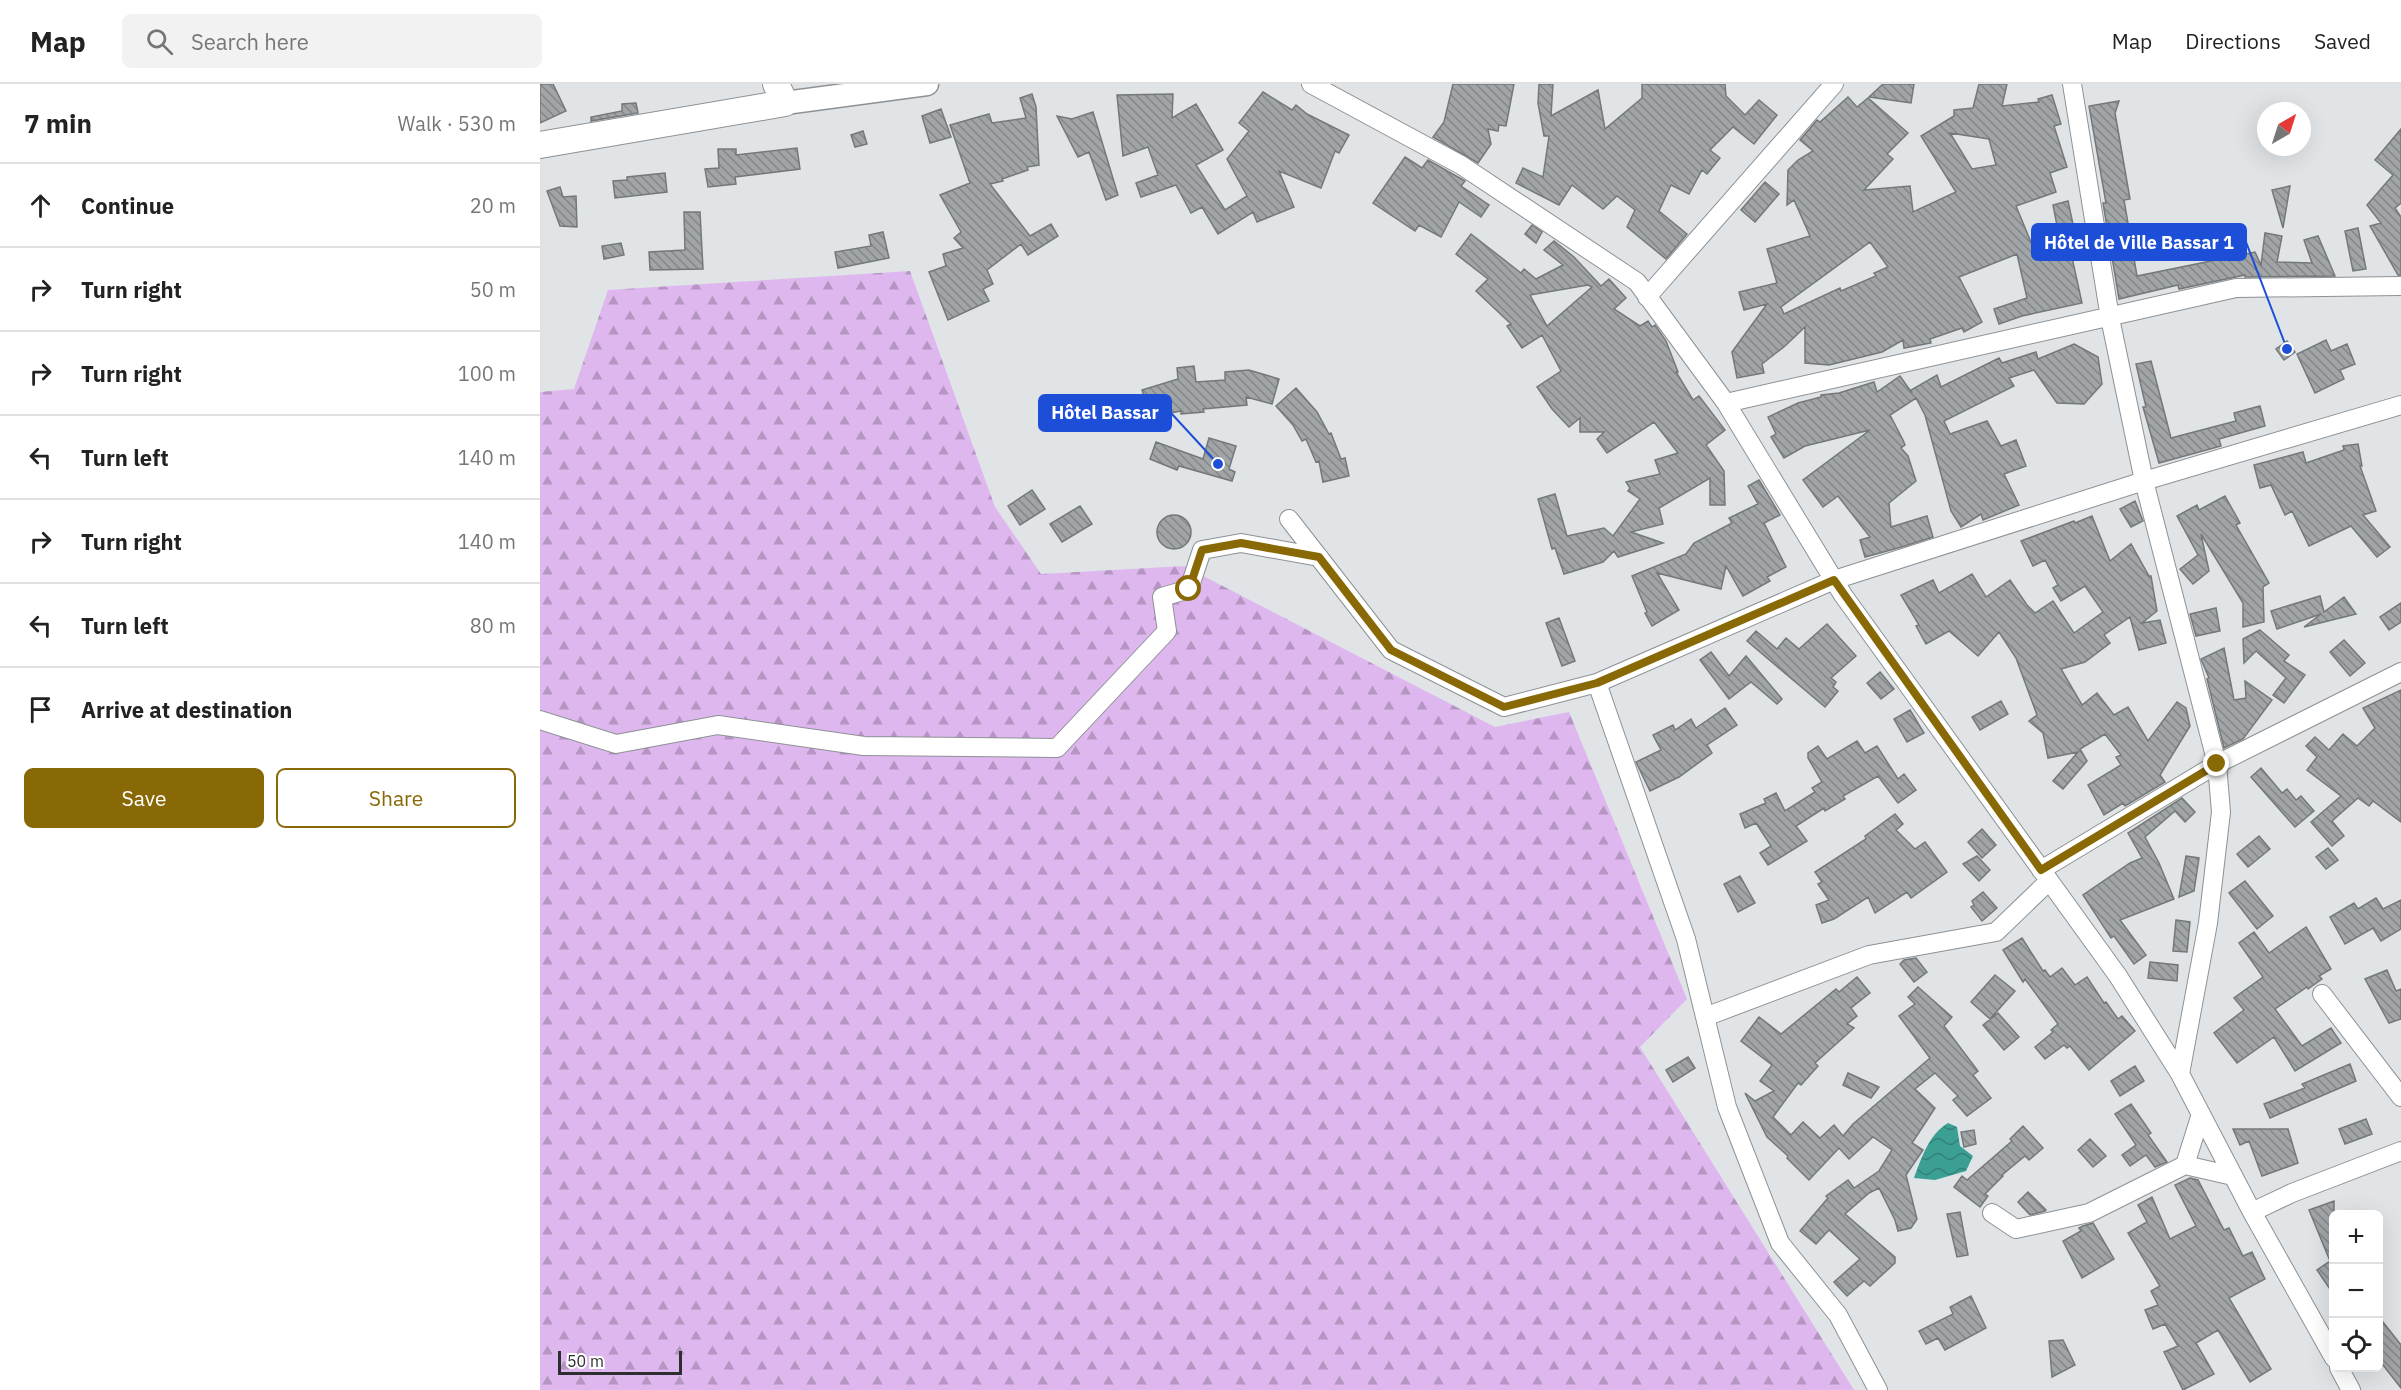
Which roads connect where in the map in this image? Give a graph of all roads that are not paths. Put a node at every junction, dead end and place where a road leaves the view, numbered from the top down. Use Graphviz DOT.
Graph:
graph roads {
  1 [pos="927,84"];
  2 [pos="1311,84"];
  3 [pos="1834,84"];
  4 [pos="2072,84"];
  5 [pos="780,94"];
  6 [pos="540,145"];
  7 [pos="2401,286"];
  8 [pos="1647,297"];
  9 [pos="2109,318"];
  10 [pos="1726,403"];
  11 [pos="2401,405"];
  12 [pos="2144,481"];
  13 [pos="1289,519"];
  14 [pos="1319,557"];
  15 [pos="1834,580"];
  16 [pos="2401,672"];
  17 [pos="1597,683"];
  18 [pos="540,720"];
  19 [pos="2217,764"];
  20 [pos="2045,875"];
  21 [pos="2322,994"];
  22 [pos="1705,1017"];
  23 [pos="2180,1074"];
  24 [pos="2401,1097"];
  25 [pos="2201,1113"];
  26 [pos="2401,1151"];
  27 [pos="2185,1165"];
  28 [pos="2233,1176"];
  29 [pos="2252,1212"];
  30 [pos="1992,1213"];
  31 [pos="2329,1349"];
  32 [pos="2341,1372"];
  33 [pos="1878,1390"];
  34 [pos="2351,1390"];
  1 -- 5 [label="street"];
  2 -- 8 [label="street"];
  3 -- 8 [label="street"];
  4 -- 9 [label="street"];
  5 -- 6 [label="main road"];
  7 -- 9 [label="street"];
  8 -- 10 [label="street"];
  9 -- 10 [label="street"];
  9 -- 12 [label="street"];
  10 -- 15 [label="street"];
  11 -- 12 [label="street"];
  12 -- 15 [label="street"];
  12 -- 19 [label="street"];
  13 -- 14 [label="street"];
  14 -- 17 [label="street"];
  14 -- 18 [label="street"];
  15 -- 17 [label="street"];
  15 -- 20 [label="street"];
  16 -- 19 [label="street"];
  17 -- 22 [label="street"];
  19 -- 20 [label="street"];
  19 -- 23 [label="street"];
  20 -- 22 [label="street"];
  20 -- 23 [label="street"];
  21 -- 24 [label="street"];
  22 -- 33 [label="street"];
  23 -- 25 [label="street"];
  25 -- 27 [label="street"];
  25 -- 28 [label="street"];
  26 -- 29 [label="street"];
  27 -- 28 [label="street"];
  27 -- 30 [label="street"];
  28 -- 29 [label="street"];
  29 -- 31 [label="street"];
  32 -- 34 [label="street"];
}
